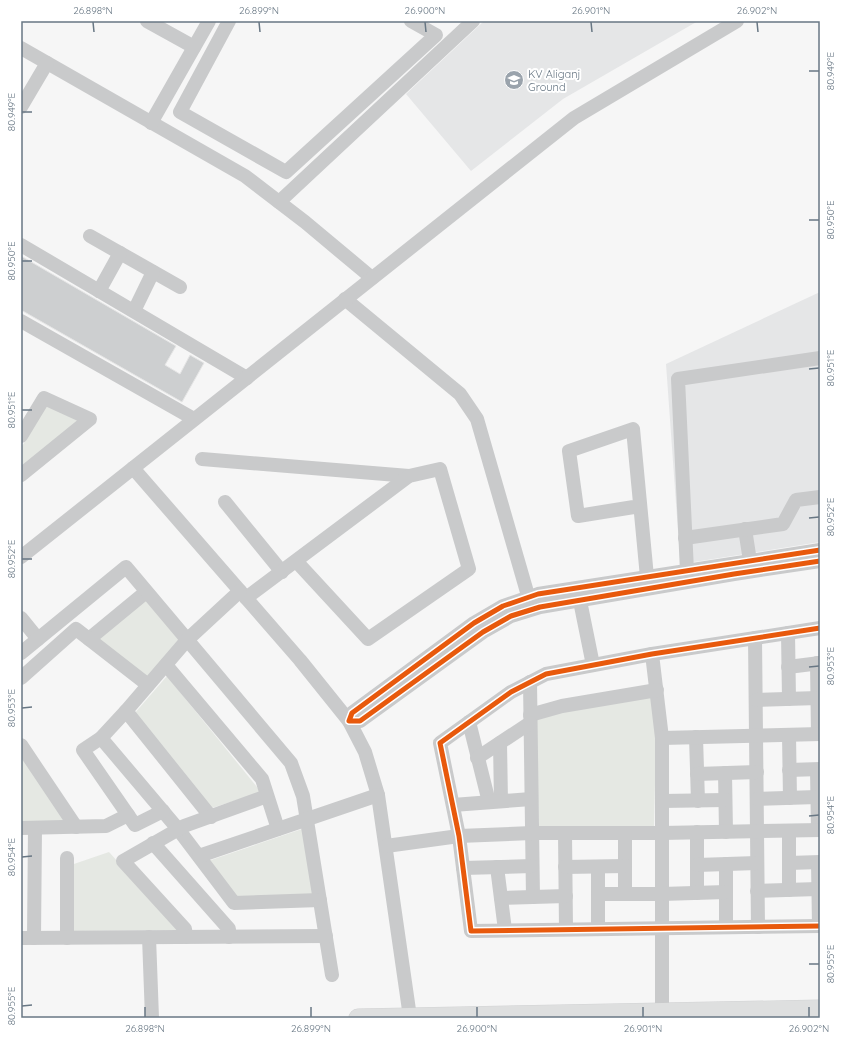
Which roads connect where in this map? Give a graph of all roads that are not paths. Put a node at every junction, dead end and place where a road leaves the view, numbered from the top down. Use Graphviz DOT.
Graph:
graph roads {
  1 [pos="147,21"];
  2 [pos="209,21"];
  3 [pos="229,21"];
  4 [pos="411,21"];
  5 [pos="473,21"];
  6 [pos="737,21"];
  7 [pos="194,47"];
  8 [pos="21,48"];
  9 [pos="47,63"];
  10 [pos="21,106"];
  11 [pos="151,122"];
  12 [pos="279,202"];
  13 [pos="90,236"];
  14 [pos="21,245"];
  15 [pos="120,253"];
  16 [pos="153,272"];
  17 [pos="372,278"];
  18 [pos="180,287"];
  19 [pos="99,291"];
  20 [pos="346,299"];
  21 [pos="134,311"];
  22 [pos="21,321"];
  23 [pos="820,358"];
  24 [pos="246,378"];
  25 [pos="194,420"];
  26 [pos="21,436"];
  27 [pos="202,458"];
  28 [pos="133,468"];
  29 [pos="21,475"];
  30 [pos="409,476"];
  31 [pos="820,497"];
  32 [pos="225,502"];
  33 [pos="640,506"];
  34 [pos="745,530"];
  35 [pos="685,538"];
  36 [pos="820,550"];
  37 [pos="21,557"];
  38 [pos="296,561"];
  39 [pos="750,561"];
  40 [pos="820,561"];
  41 [pos="687,571"];
  42 [pos="282,572"];
  43 [pos="647,577"];
  44 [pos="146,592"];
  45 [pos="243,594"];
  46 [pos="578,594"];
  47 [pos="530,603"];
  48 [pos="21,618"];
  49 [pos="820,628"];
  50 [pos="788,633"];
  51 [pos="755,638"];
  52 [pos="38,639"];
  53 [pos="88,639"];
  54 [pos="187,640"];
  55 [pos="21,653"];
  56 [pos="652,654"];
  57 [pos="819,663"];
  58 [pos="166,665"];
  59 [pos="593,665"];
  60 [pos="788,667"];
  61 [pos="21,678"];
  62 [pos="530,682"];
  63 [pos="148,685"];
  64 [pos="656,690"];
  65 [pos="818,698"];
  66 [pos="789,699"];
  67 [pos="756,700"];
  68 [pos="126,711"];
  69 [pos="530,719"];
  70 [pos="349,721"];
  71 [pos="469,722"];
  72 [pos="819,734"];
  73 [pos="789,735"];
  74 [pos="757,736"];
  75 [pos="696,737"];
  76 [pos="101,738"];
  77 [pos="662,738"];
  78 [pos="500,743"];
  79 [pos="21,745"];
  80 [pos="477,758"];
  81 [pos="789,770"];
  82 [pos="818,770"];
  83 [pos="757,772"];
  84 [pos="725,773"];
  85 [pos="697,774"];
  86 [pos="378,795"];
  87 [pos="268,796"];
  88 [pos="817,797"];
  89 [pos="531,798"];
  90 [pos="790,798"];
  91 [pos="757,799"];
  92 [pos="698,800"];
  93 [pos="725,800"];
  94 [pos="495,801"];
  95 [pos="662,802"];
  96 [pos="453,805"];
  97 [pos="163,811"];
  98 [pos="128,815"];
  99 [pos="211,816"];
  100 [pos="307,819"];
  101 [pos="76,827"];
  102 [pos="28,828"];
  103 [pos="178,829"];
  104 [pos="278,829"];
  105 [pos="819,830"];
  106 [pos="757,831"];
  107 [pos="789,831"];
  108 [pos="697,832"];
  109 [pos="726,832"];
  110 [pos="565,833"];
  111 [pos="625,833"];
  112 [pos="662,833"];
  113 [pos="532,834"];
  114 [pos="459,836"];
  115 [pos="153,843"];
  116 [pos="386,846"];
  117 [pos="199,856"];
  118 [pos="67,858"];
  119 [pos="819,862"];
  120 [pos="757,863"];
  121 [pos="789,863"];
  122 [pos="726,864"];
  123 [pos="697,865"];
  124 [pos="532,866"];
  125 [pos="625,866"];
  126 [pos="498,867"];
  127 [pos="565,867"];
  128 [pos="598,867"];
  129 [pos="463,868"];
  130 [pos="818,889"];
  131 [pos="789,890"];
  132 [pos="757,891"];
  133 [pos="726,892"];
  134 [pos="697,893"];
  135 [pos="598,894"];
  136 [pos="625,894"];
  137 [pos="662,894"];
  138 [pos="566,896"];
  139 [pos="533,897"];
  140 [pos="501,898"];
  141 [pos="320,900"];
  142 [pos="234,903"];
  143 [pos="220,919"];
  144 [pos="820,926"];
  145 [pos="726,927"];
  146 [pos="758,927"];
  147 [pos="662,928"];
  148 [pos="566,929"];
  149 [pos="598,929"];
  150 [pos="505,930"];
  151 [pos="230,936"];
  152 [pos="326,936"];
  153 [pos="149,937"];
  154 [pos="186,937"];
  155 [pos="27,938"];
  156 [pos="67,938"];
  157 [pos="332,974"];
  158 [pos="820,1008"];
  159 [pos="662,1011"];
  160 [pos="708,1014"];
  161 [pos="747,1014"];
  162 [pos="410,1017"];
  163 [pos="483,1017"];
  164 [pos="152,1018"];
  165 [pos="358,1018"];
  1 -- 7 [label="street"];
  2 -- 7 [label="street"];
  3 -- 4 [label="street"];
  5 -- 12 [label="street"];
  6 -- 17 [label="street"];
  7 -- 11 [label="street"];
  8 -- 9 [label="street"];
  9 -- 10 [label="street"];
  9 -- 11 [label="street"];
  11 -- 12 [label="street"];
  12 -- 17 [label="street"];
  13 -- 15 [label="street"];
  14 -- 19 [label="street"];
  15 -- 16 [label="street"];
  15 -- 19 [label="street"];
  16 -- 18 [label="street"];
  16 -- 21 [label="street"];
  17 -- 20 [label="street"];
  19 -- 21 [label="street"];
  20 -- 24 [label="street"];
  20 -- 47 [label="street"];
  21 -- 24 [label="street"];
  22 -- 25 [label="street"];
  23 -- 35 [label="street"];
  24 -- 25 [label="street"];
  25 -- 28 [label="street"];
  26 -- 29 [label="street"];
  27 -- 30 [label="street"];
  28 -- 37 [label="street"];
  28 -- 45 [label="street"];
  30 -- 38 [label="street"];
  30 -- 38 [label="street"];
  31 -- 34 [label="street"];
  32 -- 42 [label="street"];
  33 -- 33 [label="street"];
  33 -- 43 [label="street"];
  34 -- 35 [label="street"];
  34 -- 39 [label="street"];
  35 -- 41 [label="street"];
  36 -- 39 [label="street"];
  38 -- 42 [label="street"];
  39 -- 41 [label="street"];
  40 -- 46 [label="street"];
  41 -- 43 [label="street"];
  42 -- 45 [label="street"];
  43 -- 46 [label="street"];
  44 -- 52 [label="street"];
  44 -- 53 [label="street"];
  44 -- 54 [label="street"];
  45 -- 54 [label="street"];
  45 -- 70 [label="street"];
  46 -- 47 [label="street"];
  46 -- 59 [label="street"];
  47 -- 70 [label="street"];
  48 -- 52 [label="street"];
  49 -- 50 [label="street"];
  50 -- 51 [label="street"];
  50 -- 60 [label="street"];
  51 -- 56 [label="street"];
  51 -- 67 [label="street"];
  52 -- 55 [label="street"];
  53 -- 61 [label="street"];
  53 -- 63 [label="street"];
  54 -- 58 [label="street"];
  54 -- 100 [label="street"];
  56 -- 59 [label="street"];
  56 -- 64 [label="street"];
  57 -- 60 [label="street"];
  57 -- 65 [label="street"];
  58 -- 63 [label="street"];
  58 -- 87 [label="street"];
  59 -- 62 [label="street"];
  60 -- 66 [label="street"];
  62 -- 69 [label="street"];
  62 -- 71 [label="street"];
  63 -- 68 [label="street"];
  64 -- 69 [label="street"];
  64 -- 77 [label="street"];
  65 -- 66 [label="street"];
  65 -- 72 [label="street"];
  66 -- 67 [label="street"];
  67 -- 74 [label="street"];
  68 -- 76 [label="street"];
  68 -- 99 [label="street"];
  69 -- 78 [label="street"];
  69 -- 89 [label="street"];
  70 -- 86 [label="street"];
  71 -- 80 [label="street"];
  71 -- 96 [label="street"];
  72 -- 73 [label="street"];
  73 -- 74 [label="street"];
  73 -- 81 [label="street"];
  74 -- 75 [label="street"];
  74 -- 83 [label="street"];
  75 -- 77 [label="street"];
  75 -- 85 [label="street"];
  76 -- 97 [label="street"];
  76 -- 98 [label="street"];
  77 -- 95 [label="street"];
  78 -- 80 [label="street"];
  78 -- 94 [label="street"];
  79 -- 101 [label="street"];
  80 -- 94 [label="street"];
  81 -- 82 [label="street"];
  81 -- 90 [label="street"];
  82 -- 88 [label="street"];
  83 -- 84 [label="street"];
  83 -- 91 [label="street"];
  84 -- 85 [label="street"];
  84 -- 93 [label="street"];
  85 -- 92 [label="street"];
  86 -- 100 [label="street"];
  86 -- 116 [label="street"];
  87 -- 99 [label="street"];
  87 -- 104 [label="street"];
  88 -- 90 [label="street"];
  88 -- 105 [label="street"];
  89 -- 94 [label="street"];
  89 -- 113 [label="street"];
  90 -- 91 [label="street"];
  91 -- 106 [label="street"];
  92 -- 93 [label="street"];
  92 -- 95 [label="street"];
  93 -- 109 [label="street"];
  94 -- 96 [label="street"];
  95 -- 112 [label="street"];
  96 -- 114 [label="street"];
  97 -- 98 [label="street"];
  97 -- 103 [label="street"];
  98 -- 101 [label="street"];
  99 -- 103 [label="street"];
  100 -- 104 [label="street"];
  100 -- 141 [label="street"];
  101 -- 102 [label="street"];
  102 -- 155 [label="street"];
  103 -- 115 [label="street"];
  103 -- 117 [label="street"];
  104 -- 117 [label="street"];
  105 -- 107 [label="street"];
  106 -- 107 [label="street"];
  106 -- 109 [label="street"];
  106 -- 120 [label="street"];
  107 -- 121 [label="street"];
  108 -- 109 [label="street"];
  108 -- 112 [label="street"];
  108 -- 123 [label="street"];
  110 -- 111 [label="street"];
  110 -- 113 [label="street"];
  110 -- 127 [label="street"];
  111 -- 112 [label="street"];
  111 -- 125 [label="street"];
  112 -- 137 [label="street"];
  113 -- 114 [label="street"];
  113 -- 124 [label="street"];
  114 -- 116 [label="street"];
  114 -- 129 [label="street"];
  115 -- 143 [label="street"];
  115 -- 154 [label="street"];
  116 -- 162 [label="street"];
  117 -- 142 [label="street"];
  118 -- 156 [label="street"];
  119 -- 121 [label="street"];
  119 -- 130 [label="street"];
  120 -- 122 [label="street"];
  120 -- 132 [label="street"];
  121 -- 131 [label="street"];
  122 -- 123 [label="street"];
  122 -- 133 [label="street"];
  123 -- 134 [label="street"];
  124 -- 126 [label="street"];
  124 -- 139 [label="street"];
  125 -- 128 [label="street"];
  125 -- 136 [label="street"];
  126 -- 129 [label="street"];
  126 -- 140 [label="street"];
  127 -- 128 [label="street"];
  127 -- 138 [label="street"];
  128 -- 135 [label="street"];
  129 -- 150 [label="street"];
  130 -- 131 [label="street"];
  130 -- 144 [label="street"];
  131 -- 132 [label="street"];
  132 -- 146 [label="street"];
  133 -- 134 [label="street"];
  133 -- 145 [label="street"];
  134 -- 137 [label="street"];
  135 -- 136 [label="street"];
  135 -- 149 [label="street"];
  136 -- 137 [label="street"];
  137 -- 147 [label="street"];
  138 -- 139 [label="street"];
  138 -- 148 [label="street"];
  139 -- 140 [label="street"];
  140 -- 150 [label="street"];
  141 -- 142 [label="street"];
  141 -- 152 [label="street"];
  142 -- 143 [label="street"];
  143 -- 151 [label="street"];
  144 -- 146 [label="street"];
  145 -- 146 [label="street"];
  145 -- 147 [label="street"];
  147 -- 149 [label="street"];
  147 -- 159 [label="street"];
  148 -- 149 [label="street"];
  148 -- 150 [label="street"];
  151 -- 152 [label="street"];
  151 -- 154 [label="street"];
  152 -- 157 [label="street"];
  153 -- 154 [label="street"];
  153 -- 156 [label="street"];
  153 -- 164 [label="street"];
  155 -- 156 [label="street"];
  158 -- 161 [label="main road"];
  159 -- 160 [label="main road"];
  159 -- 163 [label="main road"];
  160 -- 161 [label="main road"];
  162 -- 163 [label="main road"];
  162 -- 165 [label="main road"];
}
